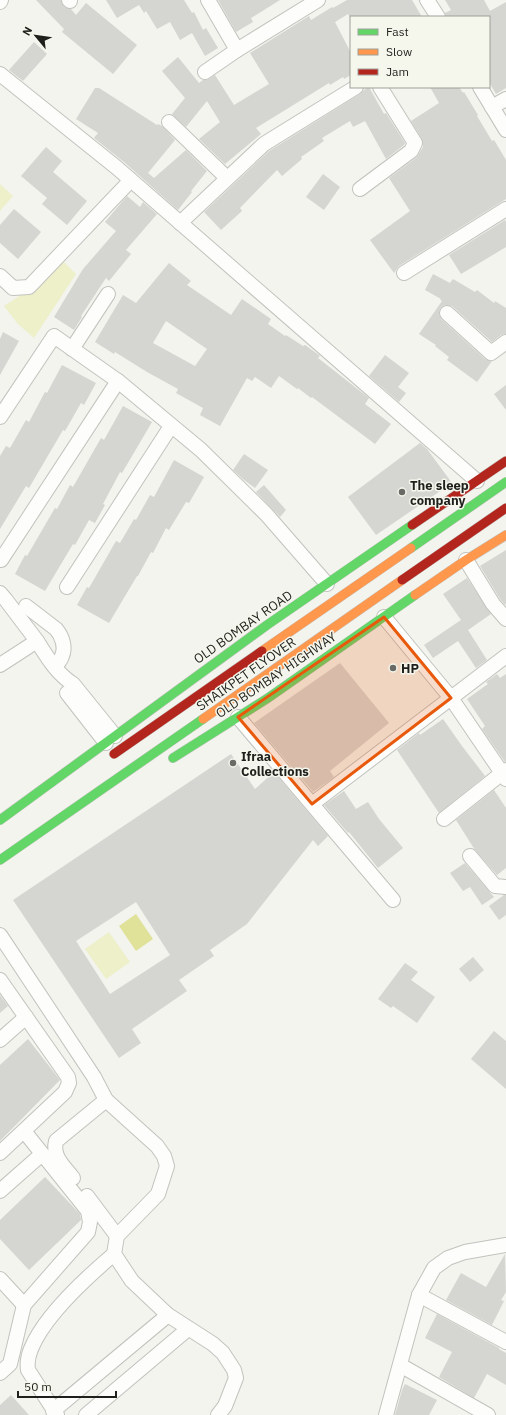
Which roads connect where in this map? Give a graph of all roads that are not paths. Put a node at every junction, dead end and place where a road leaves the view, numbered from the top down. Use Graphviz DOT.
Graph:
graph roads {
  1 [pos="208,0"];
  2 [pos="318,0"];
  3 [pos="427,0"];
  4 [pos="437,16"];
  5 [pos="237,50"];
  6 [pos="205,72"];
  7 [pos="0,74"];
  8 [pos="354,88"];
  9 [pos="381,88"];
  10 [pos="481,88"];
  11 [pos="506,99"];
  12 [pos="492,107"];
  13 [pos="169,122"];
  14 [pos="506,130"];
  15 [pos="227,178"];
  16 [pos="131,180"];
  17 [pos="360,189"];
  18 [pos="506,209"];
  19 [pos="180,224"];
  20 [pos="404,273"];
  21 [pos="0,276"];
  22 [pos="108,294"];
  23 [pos="447,313"];
  24 [pos="506,342"];
  25 [pos="72,349"];
  26 [pos="118,381"];
  27 [pos="0,417"];
  28 [pos="171,426"];
  29 [pos="506,461"];
  30 [pos="477,481"];
  31 [pos="506,482"];
  32 [pos="506,508"];
  33 [pos="506,534"];
  34 [pos="1,560"];
  35 [pos="466,560"];
  36 [pos="327,584"];
  37 [pos="67,586"];
  38 [pos="0,593"];
  39 [pos="26,606"];
  40 [pos="384,617"];
  41 [pos="506,619"];
  42 [pos="37,641"];
  43 [pos="506,656"];
  44 [pos="0,665"];
  45 [pos="55,667"];
  46 [pos="451,698"];
  47 [pos="238,717"];
  48 [pos="110,739"];
  49 [pos="104,762"];
  50 [pos="165,763"];
  51 [pos="505,774"];
  52 [pos="312,804"];
  53 [pos="444,819"];
  54 [pos="0,820"];
  55 [pos="470,856"];
  56 [pos="0,860"];
  57 [pos="506,887"];
  58 [pos="393,900"];
  59 [pos="0,935"];
  60 [pos="0,980"];
  61 [pos="26,1017"];
  62 [pos="0,1040"];
  63 [pos="106,1100"];
  64 [pos="24,1131"];
  65 [pos="0,1153"];
  66 [pos="42,1154"];
  67 [pos="0,1191"];
  68 [pos="117,1236"];
  69 [pos="506,1245"];
  70 [pos="492,1248"];
  71 [pos="114,1254"];
  72 [pos="506,1256"];
  73 [pos="0,1279"];
  74 [pos="419,1295"];
  75 [pos="24,1305"];
  76 [pos="168,1315"];
  77 [pos="188,1329"];
  78 [pos="506,1342"];
  79 [pos="400,1365"];
  80 [pos="0,1373"];
  81 [pos="55,1413"];
  82 [pos="86,1415"];
  83 [pos="218,1415"];
  84 [pos="386,1415"];
  85 [pos="488,1415"];
  1 -- 5 [label="street"];
  2 -- 5 [label="street"];
  3 -- 4 [label="street"];
  5 -- 6 [label="street"];
  7 -- 16 [label="street"];
  8 -- 15 [label="street"];
  9 -- 17 [label="street"];
  10 -- 12 [label="street"];
  11 -- 12 [label="street"];
  12 -- 14 [label="street"];
  13 -- 15 [label="street"];
  15 -- 19 [label="street"];
  16 -- 19 [label="street"];
  16 -- 21 [label="street"];
  18 -- 20 [label="street"];
  19 -- 30 [label="street"];
  22 -- 25 [label="street"];
  23 -- 24 [label="street"];
  25 -- 26 [label="street"];
  25 -- 27 [label="street"];
  26 -- 28 [label="street"];
  26 -- 34 [label="street"];
  28 -- 36 [label="street"];
  28 -- 37 [label="street"];
  29 -- 30 [label="main road, OLD BOMBAY ROAD"];
  30 -- 36 [label="main road, OLD BOMBAY ROAD"];
  31 -- 49 [label="main road, SHAIKPET FLYOVER"];
  32 -- 56 [label="main road, SHAIKPET FLYOVER"];
  33 -- 35 [label="main road, OLD BOMBAY HIGHWAY"];
  35 -- 40 [label="main road, OLD BOMBAY HIGHWAY"];
  35 -- 41 [label="street"];
  36 -- 48 [label="main road, OLD BOMBAY ROAD"];
  38 -- 42 [label="street"];
  39 -- 45 [label="street"];
  40 -- 46 [label="street"];
  40 -- 47 [label="main road, OLD BOMBAY HIGHWAY"];
  42 -- 44 [label="street"];
  42 -- 45 [label="street"];
  43 -- 46 [label="street"];
  45 -- 48 [label="street"];
  46 -- 51 [label="street"];
  46 -- 52 [label="street"];
  47 -- 50 [label="main road, OLD BOMBAY HIGHWAY"];
  47 -- 52 [label="street"];
  48 -- 54 [label="main road, OLD BOMBAY ROAD"];
  51 -- 53 [label="street"];
  52 -- 58 [label="street"];
  55 -- 57 [label="street"];
  59 -- 63 [label="street"];
  60 -- 61 [label="street"];
  61 -- 62 [label="street"];
  61 -- 64 [label="street"];
  63 -- 68 [label="street"];
  63 -- 68 [label="street"];
  64 -- 65 [label="street"];
  64 -- 66 [label="street"];
  66 -- 67 [label="street"];
  66 -- 75 [label="street"];
  68 -- 71 [label="street"];
  69 -- 70 [label="street"];
  70 -- 72 [label="street"];
  70 -- 74 [label="street"];
  71 -- 76 [label="street"];
  71 -- 81 [label="street"];
  73 -- 75 [label="street"];
  74 -- 78 [label="street"];
  74 -- 79 [label="street"];
  75 -- 80 [label="street"];
  76 -- 77 [label="street"];
  76 -- 81 [label="street"];
  77 -- 82 [label="street"];
  77 -- 83 [label="street"];
  79 -- 84 [label="street"];
  79 -- 85 [label="street"];
}
